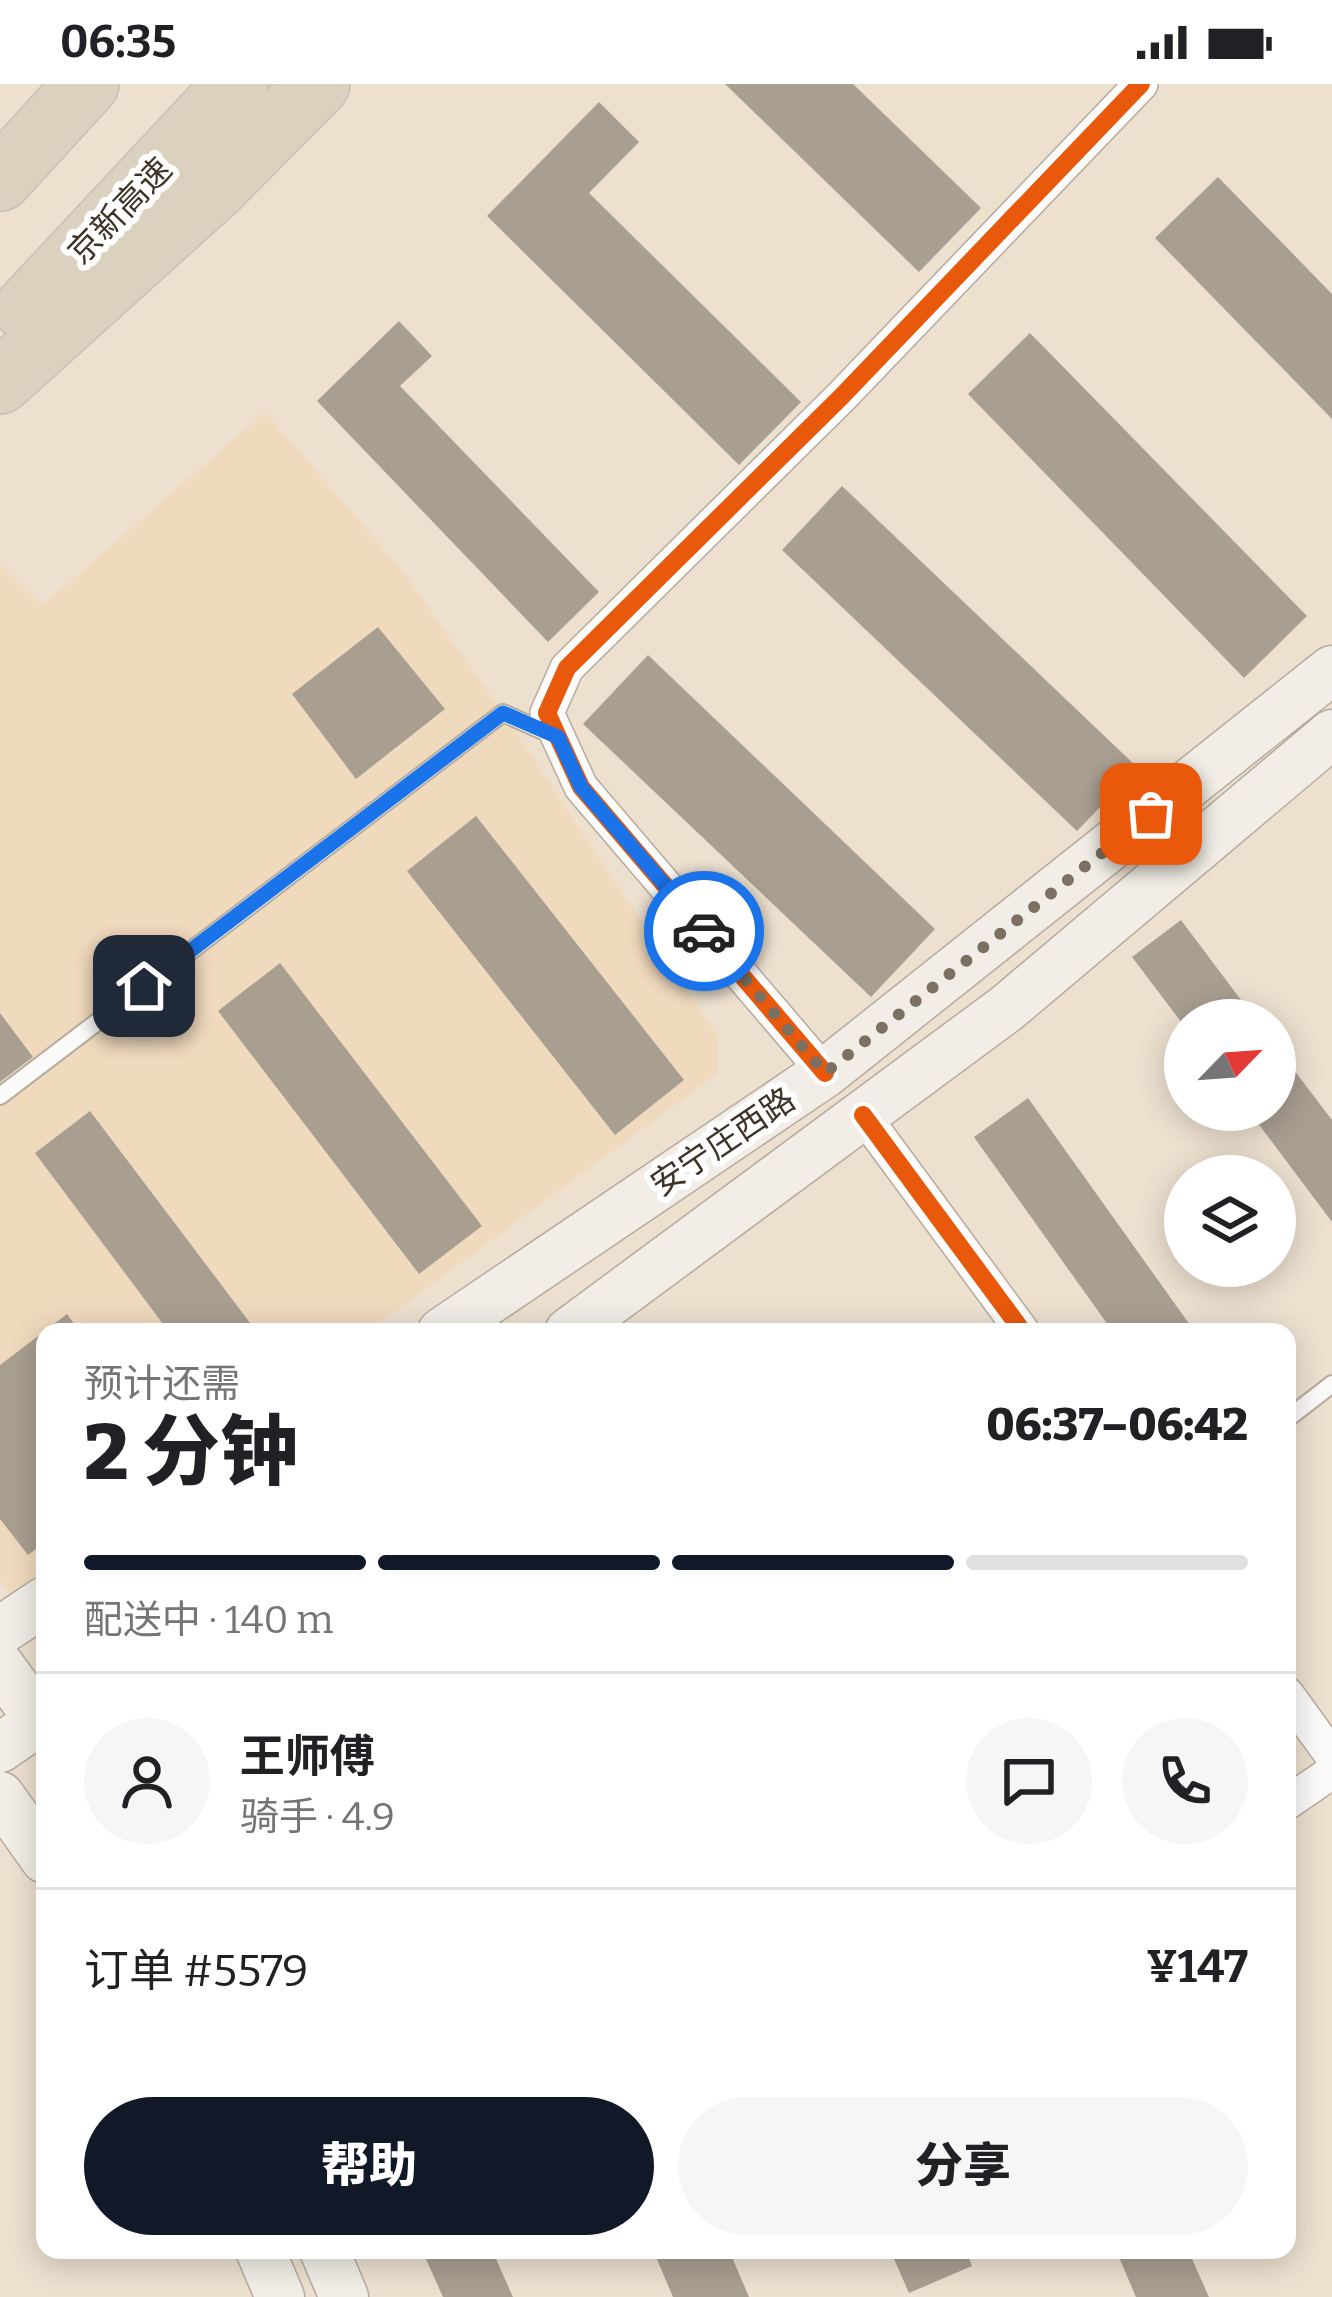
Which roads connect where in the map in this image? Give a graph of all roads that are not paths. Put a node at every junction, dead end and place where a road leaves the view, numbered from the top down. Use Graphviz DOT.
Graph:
graph roads {
  1 [pos="87,84"];
  2 [pos="236,84"];
  3 [pos="318,84"];
  4 [pos="1141,84"];
  5 [pos="0,179"];
  6 [pos="0,336"];
  7 [pos="0,382"];
  8 [pos="1332,670"];
  9 [pos="1332,734"];
  10 [pos="558,737"];
  11 [pos="825,1073"];
  12 [pos="0,1096"];
  13 [pos="863,1115"];
  14 [pos="455,1323"];
  15 [pos="581,1323"];
  16 [pos="1016,1323"];
  17 [pos="1332,1384"];
  18 [pos="1296,1411"];
  19 [pos="36,1606"];
  20 [pos="0,1631"];
  21 [pos="0,1666"];
  22 [pos="1296,1706"];
  23 [pos="36,1713"];
  24 [pos="36,1726"];
  25 [pos="0,1748"];
  26 [pos="1332,1756"];
  27 [pos="1332,1772"];
  28 [pos="0,1796"];
  29 [pos="1296,1796"];
  30 [pos="36,1846"];
  31 [pos="264,2259"];
  32 [pos="280,2297"];
  1 -- 5 [label="highway"];
  2 -- 6 [label="highway, 京新高速"];
  3 -- 7 [label="highway"];
  4 -- 10 [label="street"];
  8 -- 11 [label="main road, 安宁庄西路"];
  9 -- 13 [label="main road"];
  10 -- 11 [label="street"];
  10 -- 12 [label="lane"];
  11 -- 14 [label="main road, 安宁庄西路"];
  13 -- 15 [label="main road"];
  13 -- 16 [label="street"];
  17 -- 18 [label="lane"];
  19 -- 20 [label="main road"];
  21 -- 23 [label="main road"];
  22 -- 26 [label="street"];
  24 -- 25 [label="main road"];
  27 -- 29 [label="street"];
  28 -- 30 [label="main road"];
  31 -- 32 [label="main road"];
}
